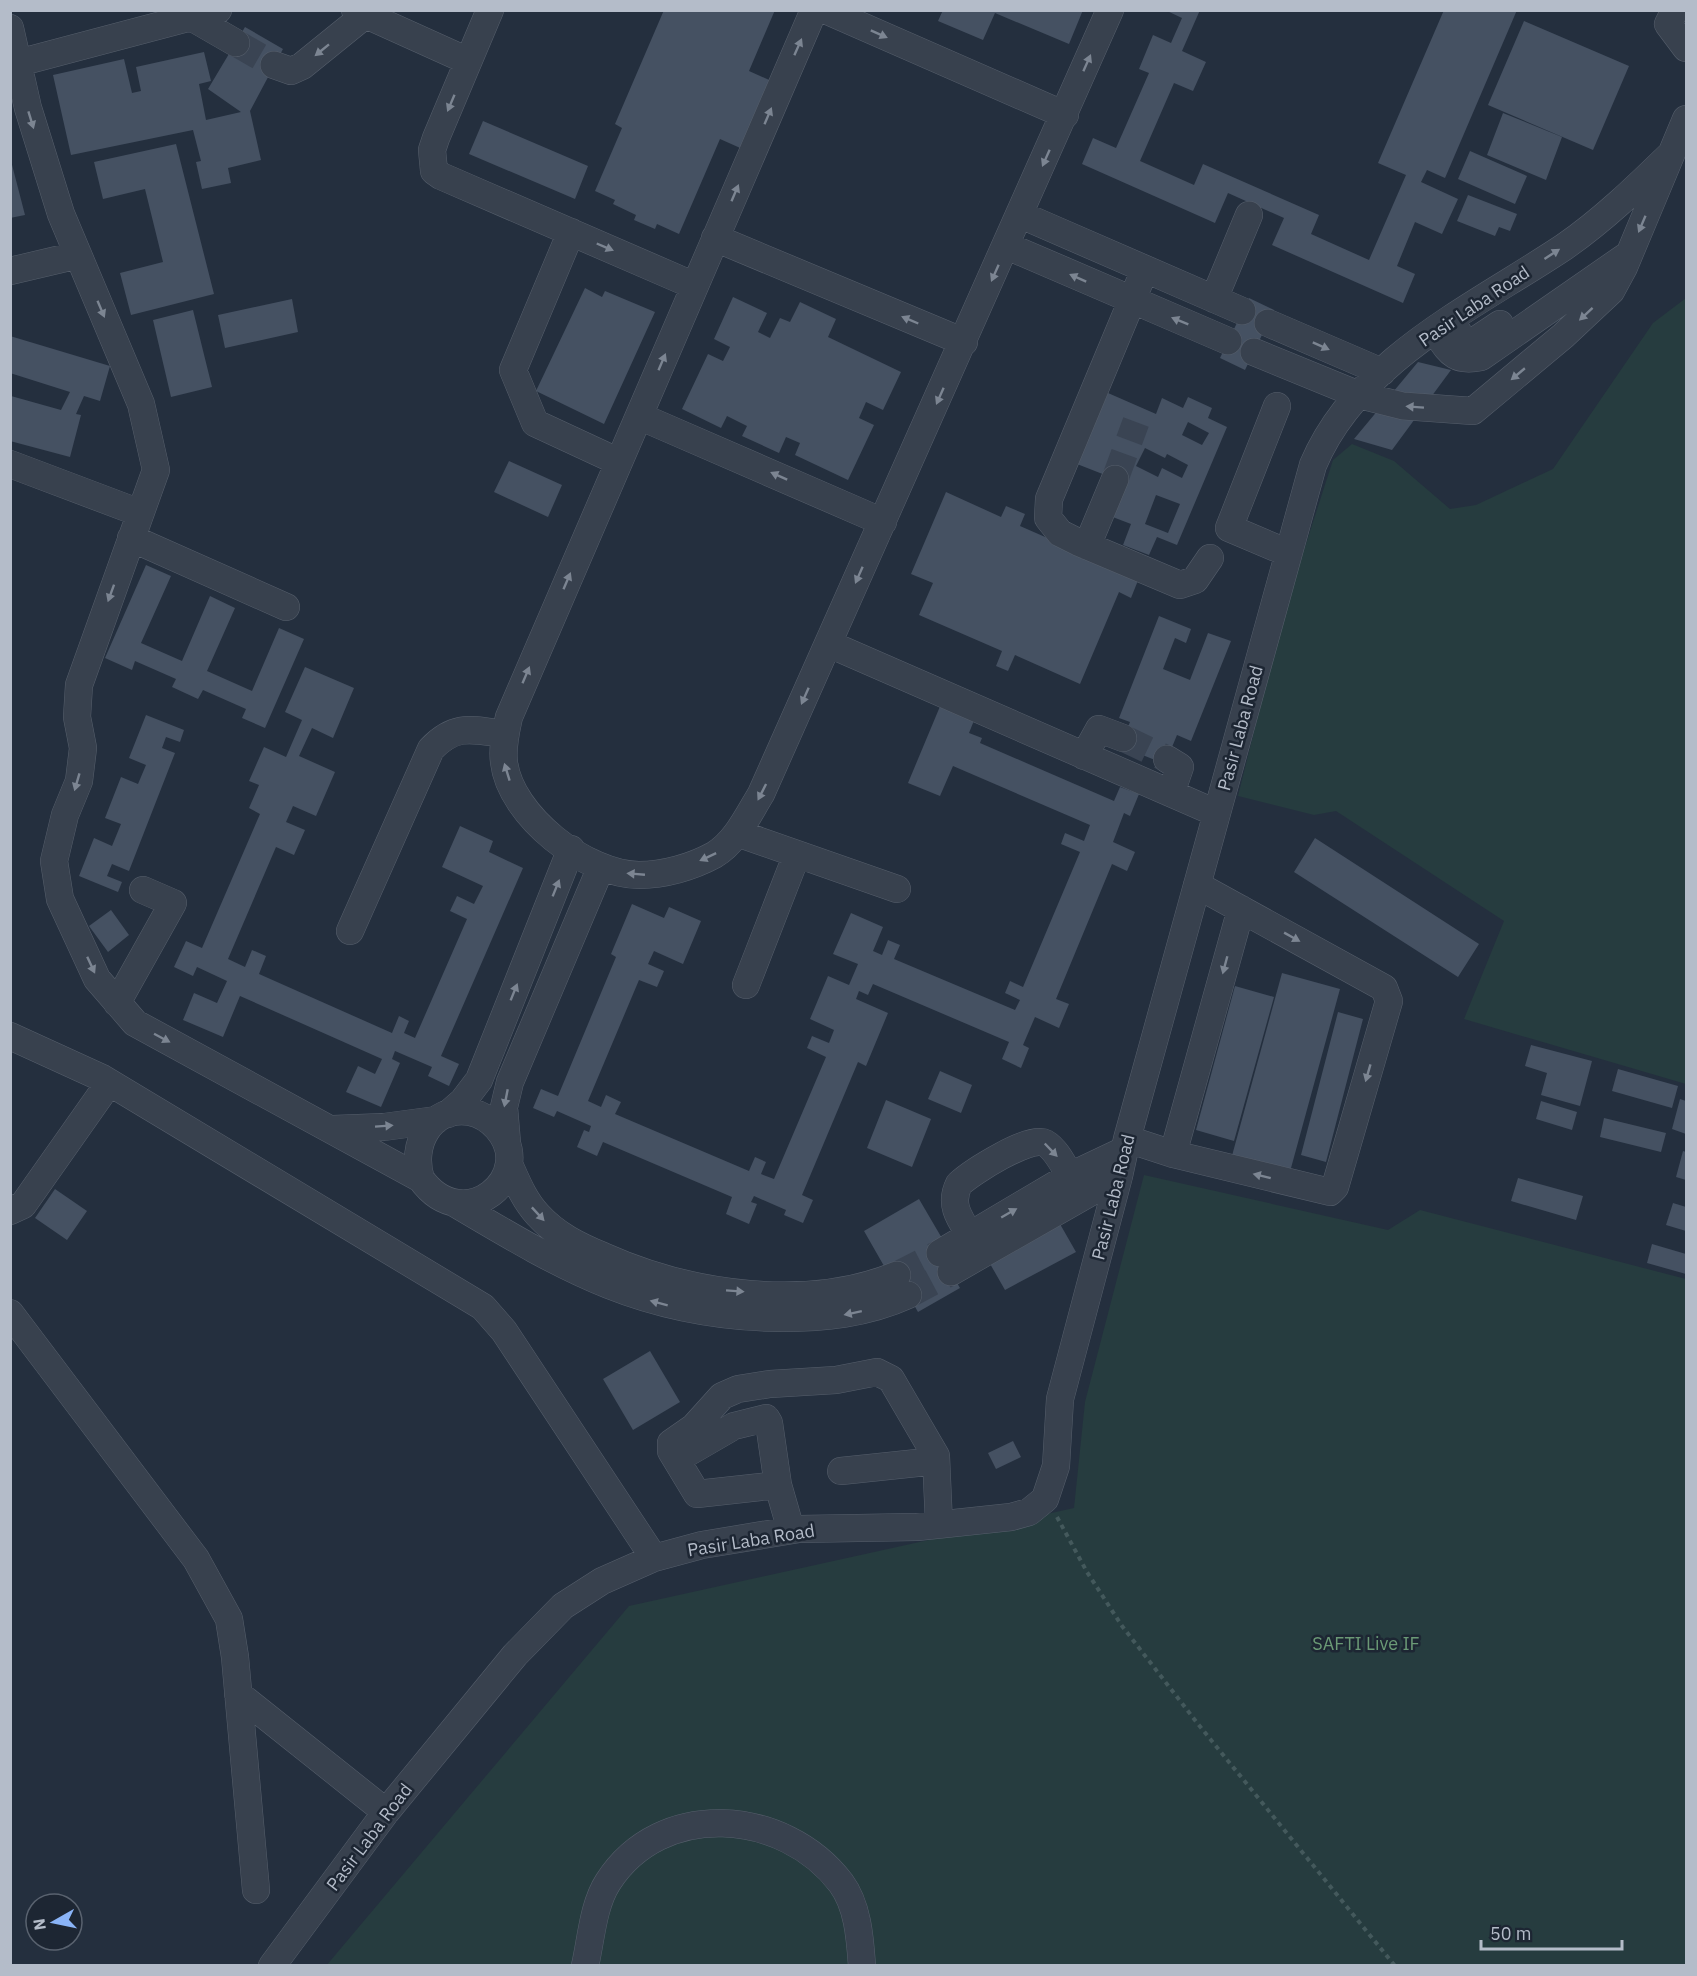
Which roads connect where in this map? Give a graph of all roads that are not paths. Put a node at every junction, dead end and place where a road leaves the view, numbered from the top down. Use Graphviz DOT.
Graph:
graph roads {
  1 [pos="218,10"];
  2 [pos="490,10"];
  3 [pos="814,10"];
  4 [pos="825,10"];
  5 [pos="1110,10"];
  6 [pos="1675,10"];
  7 [pos="360,13"];
  8 [pos="181,16"];
  9 [pos="10,28"];
  10 [pos="236,43"];
  11 [pos="1686,48"];
  12 [pos="468,61"];
  13 [pos="18,63"];
  14 [pos="274,65"];
  15 [pos="1065,115"];
  16 [pos="1686,119"];
  17 [pos="1671,154"];
  18 [pos="1021,215"];
  19 [pos="1249,215"];
  20 [pos="571,232"];
  21 [pos="716,238"];
  22 [pos="1007,246"];
  23 [pos="78,255"];
  24 [pos="1629,255"];
  25 [pos="1145,269"];
  26 [pos="10,271"];
  27 [pos="695,286"];
  28 [pos="1214,299"];
  29 [pos="1131,301"];
  30 [pos="1242,311"];
  31 [pos="1268,323"];
  32 [pos="1443,326"];
  33 [pos="1228,341"];
  34 [pos="964,342"];
  35 [pos="1254,352"];
  36 [pos="1382,372"];
  37 [pos="1359,394"];
  38 [pos="1277,406"];
  39 [pos="639,416"];
  40 [pos="619,462"];
  41 [pos="10,464"];
  42 [pos="1115,479"];
  43 [pos="883,522"];
  44 [pos="135,526"];
  45 [pos="1087,546"];
  46 [pos="1288,553"];
  47 [pos="1210,558"];
  48 [pos="286,607"];
  49 [pos="828,644"];
  50 [pos="505,734"];
  51 [pos="1123,738"];
  52 [pos="1084,756"];
  53 [pos="1167,759"];
  54 [pos="1171,793"];
  55 [pos="1216,813"];
  56 [pos="737,833"];
  57 [pos="571,849"];
  58 [pos="797,854"];
  59 [pos="601,867"];
  60 [pos="1197,885"];
  61 [pos="897,889"];
  62 [pos="143,890"];
  63 [pos="1241,909"];
  64 [pos="350,931"];
  65 [pos="746,985"];
  66 [pos="117,1003"];
  67 [pos="10,1036"];
  68 [pos="109,1083"];
  69 [pos="442,1117"];
  70 [pos="332,1129"];
  71 [pos="1126,1144"];
  72 [pos="508,1154"];
  73 [pos="1173,1154"];
  74 [pos="1070,1176"];
  75 [pos="1119,1176"];
  76 [pos="421,1179"];
  77 [pos="456,1204"];
  78 [pos="10,1210"];
  79 [pos="970,1235"];
  80 [pos="10,1313"];
  81 [pos="676,1459"];
  82 [pos="936,1461"];
  83 [pos="841,1471"];
  84 [pos="778,1485"];
  85 [pos="939,1524"];
  86 [pos="791,1530"];
  87 [pos="654,1558"];
  88 [pos="238,1694"];
  89 [pos="386,1812"];
  90 [pos="256,1890"];
  91 [pos="272,1965"];
  92 [pos="585,1965"];
  93 [pos="862,1965"];
  1 -- 8 [label="street"];
  2 -- 12 [label="street"];
  21 -- 3 [label="street, one-way"];
  4 -- 15 [label="street, one-way"];
  15 -- 5 [label="street, one-way"];
  6 -- 11 [label="street"];
  7 -- 12 [label="street"];
  7 -- 14 [label="street, one-way"];
  8 -- 10 [label="street"];
  8 -- 13 [label="street"];
  9 -- 13 [label="street"];
  12 -- 20 [label="street, one-way"];
  13 -- 23 [label="street, one-way"];
  15 -- 18 [label="street, one-way"];
  16 -- 17 [label="street, Pasir Laba Road"];
  17 -- 24 [label="street, one-way"];
  32 -- 17 [label="street, Pasir Laba Road, one-way"];
  18 -- 22 [label="street"];
  18 -- 25 [label="street"];
  19 -- 28 [label="street"];
  20 -- 27 [label="street, one-way"];
  20 -- 40 [label="street"];
  21 -- 27 [label="street"];
  34 -- 21 [label="street, one-way"];
  29 -- 22 [label="street, one-way"];
  22 -- 34 [label="street, one-way"];
  23 -- 26 [label="street"];
  23 -- 44 [label="street, one-way"];
  24 -- 32 [label="street"];
  24 -- 37 [label="street, one-way"];
  25 -- 28 [label="street"];
  25 -- 29 [label="street"];
  39 -- 27 [label="street, one-way"];
  28 -- 30 [label="street"];
  33 -- 29 [label="street, one-way"];
  29 -- 45 [label="street"];
  31 -- 36 [label="street, one-way"];
  32 -- 36 [label="street, Pasir Laba Road"];
  34 -- 43 [label="street, one-way"];
  35 -- 37 [label="street"];
  36 -- 37 [label="street, Pasir Laba Road"];
  37 -- 46 [label="street, Pasir Laba Road"];
  38 -- 46 [label="street"];
  39 -- 40 [label="street"];
  43 -- 39 [label="street, one-way"];
  50 -- 40 [label="street, one-way"];
  41 -- 44 [label="street"];
  42 -- 45 [label="street"];
  43 -- 49 [label="street, one-way"];
  44 -- 48 [label="street"];
  44 -- 66 [label="street, one-way"];
  45 -- 47 [label="street"];
  46 -- 55 [label="street, Pasir Laba Road"];
  49 -- 52 [label="street"];
  49 -- 56 [label="street, one-way"];
  57 -- 50 [label="street, one-way"];
  50 -- 64 [label="street"];
  51 -- 52 [label="street"];
  52 -- 54 [label="street"];
  53 -- 54 [label="street"];
  54 -- 55 [label="street"];
  55 -- 60 [label="street, Pasir Laba Road"];
  56 -- 58 [label="street"];
  56 -- 59 [label="street, one-way"];
  57 -- 59 [label="street"];
  69 -- 57 [label="street, one-way"];
  58 -- 61 [label="street"];
  58 -- 65 [label="street"];
  59 -- 72 [label="street, one-way"];
  60 -- 63 [label="street"];
  60 -- 71 [label="street, Pasir Laba Road"];
  62 -- 66 [label="street"];
  63 -- 73 [label="street, one-way"];
  63 -- 73 [label="street, one-way"];
  66 -- 70 [label="street, one-way"];
  67 -- 68 [label="street"];
  68 -- 78 [label="street"];
  68 -- 87 [label="street"];
  70 -- 69 [label="street, one-way"];
  69 -- 72 [label="street"];
  69 -- 76 [label="street"];
  70 -- 76 [label="street"];
  71 -- 73 [label="street"];
  71 -- 74 [label="street"];
  71 -- 75 [label="street, Pasir Laba Road"];
  72 -- 77 [label="street"];
  72 -- 77 [label="street, one-way"];
  79 -- 74 [label="street, one-way"];
  79 -- 74 [label="street, one-way"];
  75 -- 79 [label="street"];
  75 -- 85 [label="street, Pasir Laba Road"];
  76 -- 77 [label="street"];
  80 -- 88 [label="street"];
  81 -- 82 [label="street"];
  81 -- 84 [label="street"];
  81 -- 84 [label="street"];
  82 -- 83 [label="street"];
  82 -- 85 [label="street"];
  84 -- 86 [label="street"];
  85 -- 86 [label="street, Pasir Laba Road"];
  86 -- 87 [label="street, Pasir Laba Road"];
  87 -- 89 [label="street, Pasir Laba Road"];
  88 -- 89 [label="street"];
  88 -- 90 [label="street"];
  89 -- 91 [label="street, Pasir Laba Road"];
  92 -- 93 [label="street"];
}
